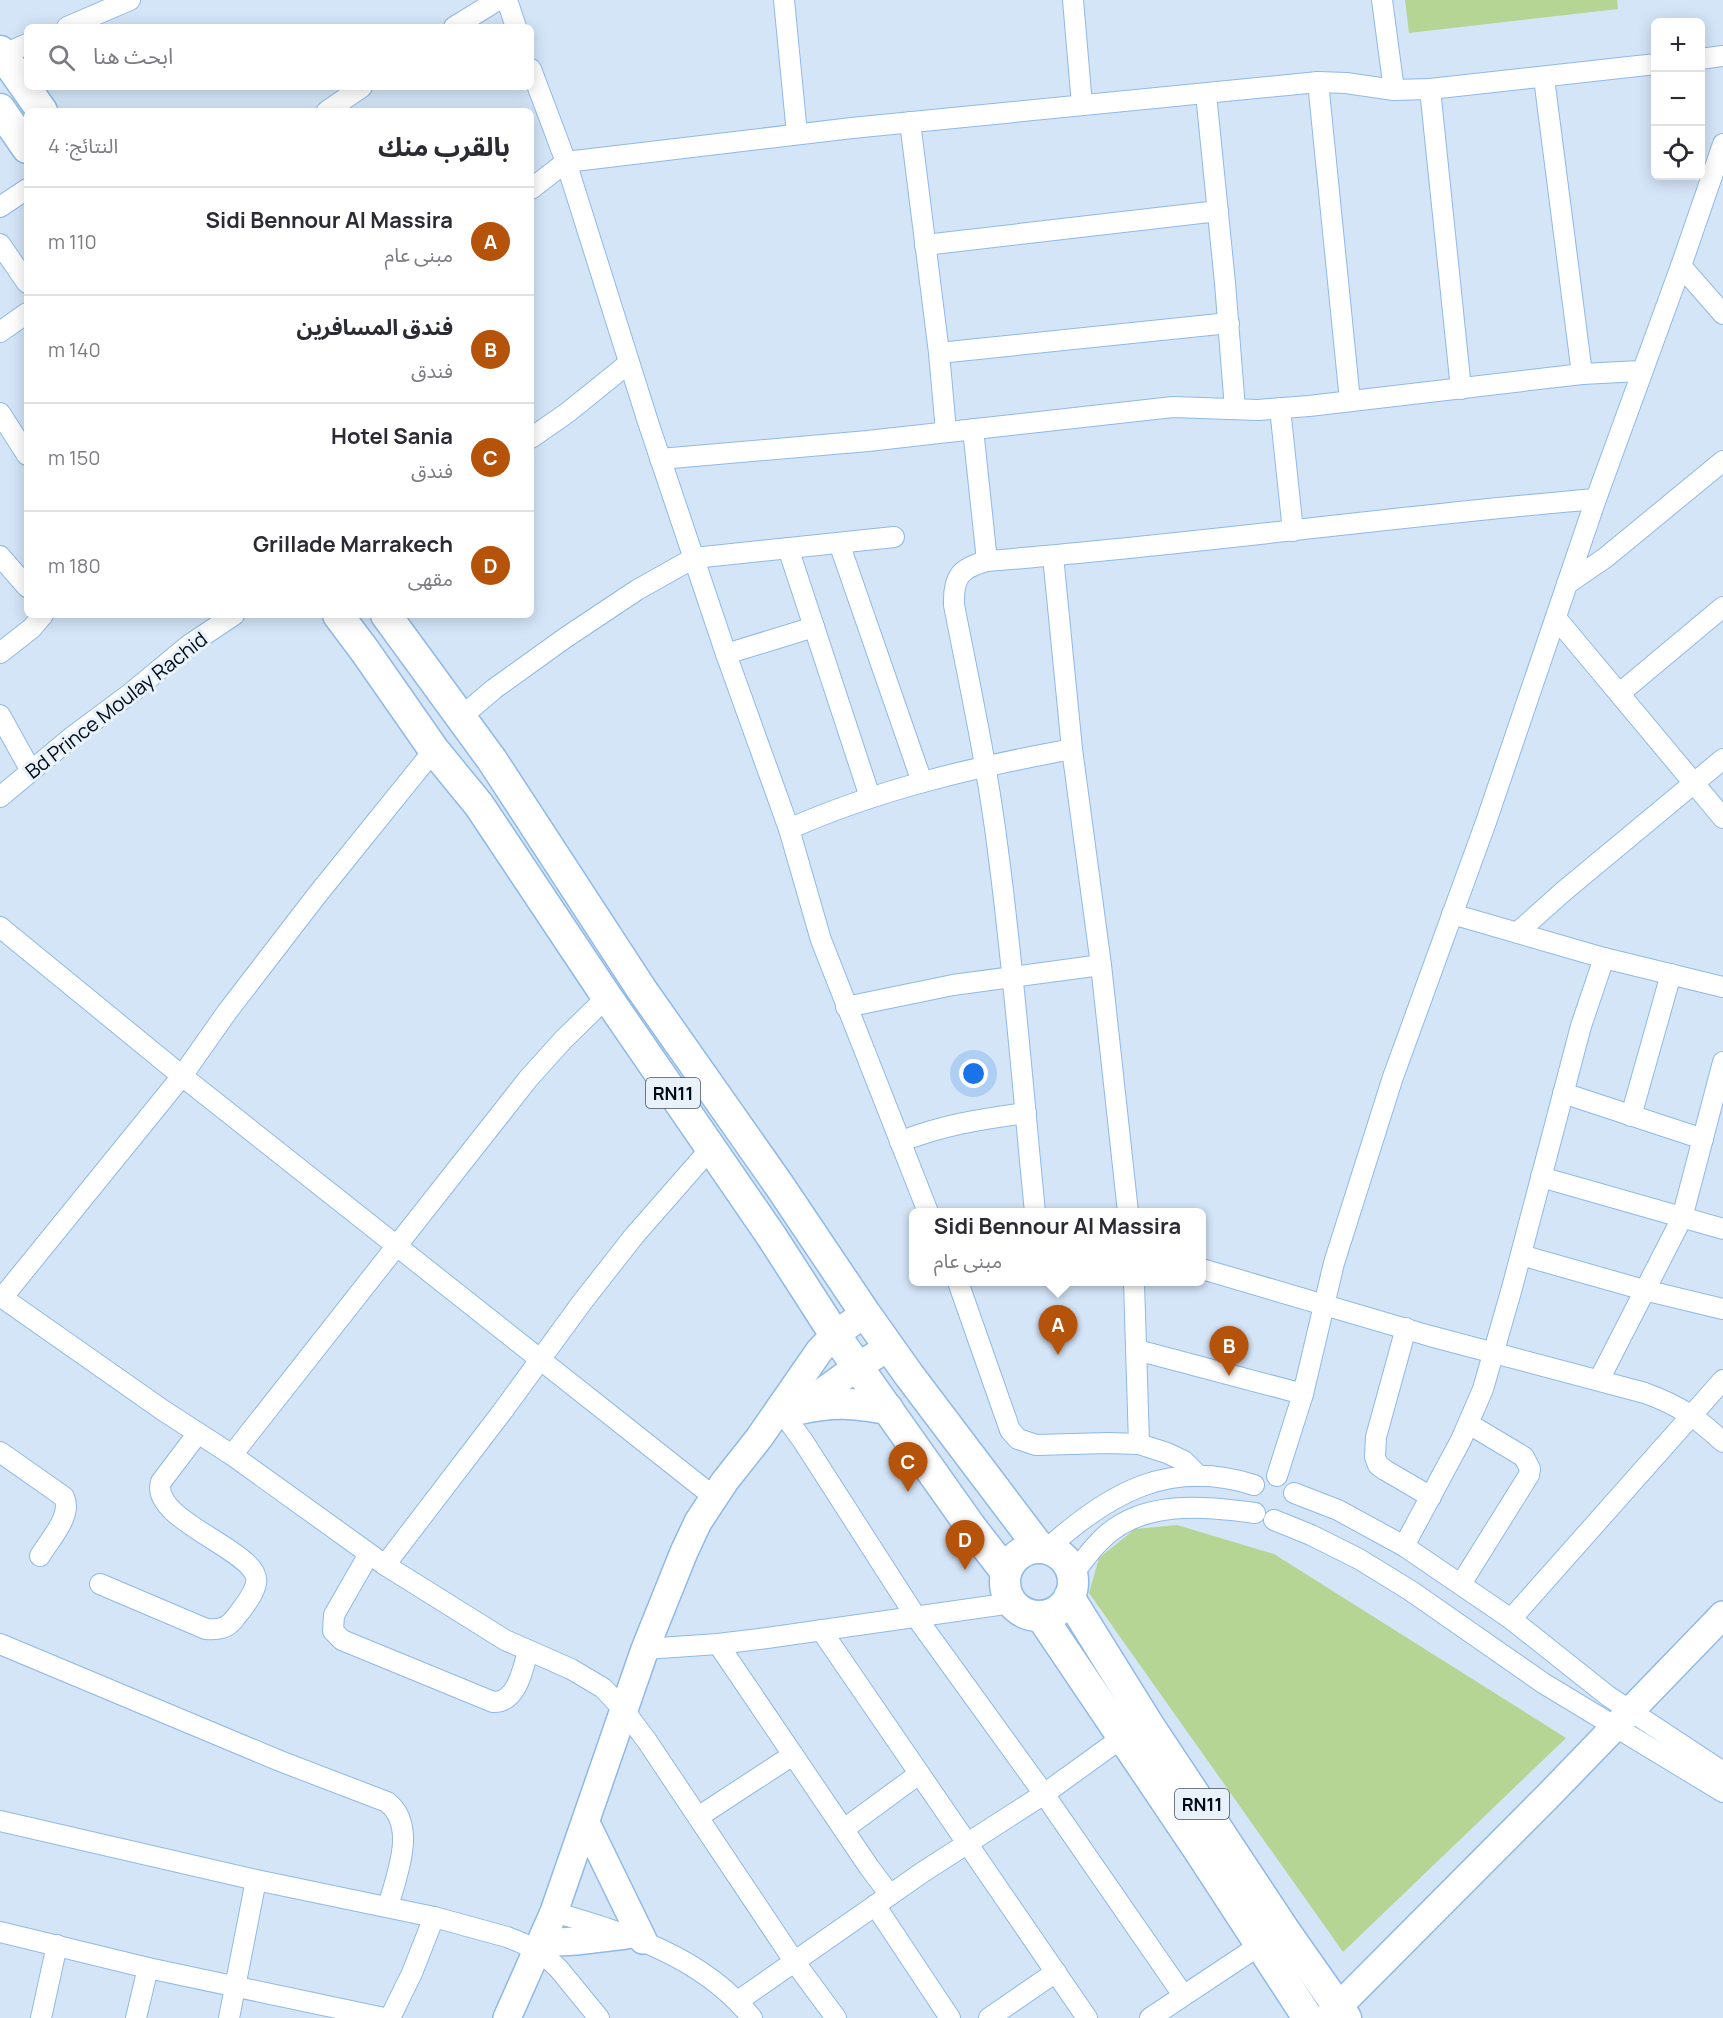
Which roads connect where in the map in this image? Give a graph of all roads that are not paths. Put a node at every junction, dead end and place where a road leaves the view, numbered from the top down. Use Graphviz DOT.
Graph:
graph roads {
  1 [pos="130,0"];
  2 [pos="498,0"];
  3 [pos="507,0"];
  4 [pos="784,0"];
  5 [pos="1073,0"];
  6 [pos="1382,0"];
  7 [pos="74,24"];
  8 [pos="459,24"];
  9 [pos="515,24"];
  10 [pos="10,50"];
  11 [pos="1723,56"];
  12 [pos="1705,58"];
  13 [pos="1651,65"];
  14 [pos="24,77"];
  15 [pos="534,77"];
  16 [pos="1544,78"];
  17 [pos="1318,82"];
  18 [pos="1430,89"];
  19 [pos="31,90"];
  20 [pos="358,90"];
  21 [pos="1394,90"];
  22 [pos="1206,94"];
  23 [pos="1082,105"];
  24 [pos="40,108"];
  25 [pos="331,108"];
  26 [pos="0,109"];
  27 [pos="910,122"];
  28 [pos="797,134"];
  29 [pos="24,144"];
  30 [pos="1723,144"];
  31 [pos="566,162"];
  32 [pos="534,187"];
  33 [pos="24,191"];
  34 [pos="0,207"];
  35 [pos="1218,211"];
  36 [pos="0,244"];
  37 [pos="925,245"];
  38 [pos="1681,266"];
  39 [pos="24,279"];
  40 [pos="1723,314"];
  41 [pos="24,316"];
  42 [pos="1229,323"];
  43 [pos="0,332"];
  44 [pos="939,353"];
  45 [pos="629,363"];
  46 [pos="1641,371"];
  47 [pos="1582,374"];
  48 [pos="1461,389"];
  49 [pos="1350,401"];
  50 [pos="1280,408"];
  51 [pos="1235,409"];
  52 [pos="0,413"];
  53 [pos="973,429"];
  54 [pos="946,431"];
  55 [pos="534,436"];
  56 [pos="7,437"];
  57 [pos="24,452"];
  58 [pos="660,459"];
  59 [pos="1723,461"];
  60 [pos="1596,499"];
  61 [pos="1293,531"];
  62 [pos="894,537"];
  63 [pos="839,543"];
  64 [pos="788,548"];
  65 [pos="0,556"];
  66 [pos="1053,556"];
  67 [pos="694,558"];
  68 [pos="987,561"];
  69 [pos="24,584"];
  70 [pos="1567,584"];
  71 [pos="1723,607"];
  72 [pos="41,618"];
  73 [pos="230,618"];
  74 [pos="340,618"];
  75 [pos="388,618"];
  76 [pos="1556,618"];
  77 [pos="814,627"];
  78 [pos="0,653"];
  79 [pos="726,654"];
  80 [pos="1620,693"];
  81 [pos="0,715"];
  82 [pos="461,717"];
  83 [pos="1072,749"];
  84 [pos="434,750"];
  85 [pos="1723,759"];
  86 [pos="986,767"];
  87 [pos="31,771"];
  88 [pos="922,782"];
  89 [pos="1694,782"];
  90 [pos="0,797"];
  91 [pos="870,797"];
  92 [pos="1723,818"];
  93 [pos="789,829"];
  94 [pos="1452,914"];
  95 [pos="0,927"];
  96 [pos="1518,932"];
  97 [pos="1604,958"];
  98 [pos="1101,965"];
  99 [pos="1671,974"];
  100 [pos="1013,976"];
  101 [pos="1723,987"];
  102 [pos="607,997"];
  103 [pos="846,1007"];
  104 [pos="1723,1062"];
  105 [pos="182,1076"];
  106 [pos="1563,1093"];
  107 [pos="1026,1113"];
  108 [pos="1631,1116"];
  109 [pos="1703,1139"];
  110 [pos="900,1142"];
  111 [pos="711,1148"];
  112 [pos="1541,1177"];
  113 [pos="926,1208"];
  114 [pos="1035,1208"];
  115 [pos="1128,1208"];
  116 [pos="1682,1218"];
  117 [pos="1723,1229"];
  118 [pos="396,1246"];
  119 [pos="1521,1255"];
  120 [pos="1206,1270"];
  121 [pos="960,1286"];
  122 [pos="1134,1286"];
  123 [pos="1644,1290"];
  124 [pos="1,1297"];
  125 [pos="1323,1304"];
  126 [pos="1723,1309"];
  127 [pos="865,1313"];
  128 [pos="1406,1328"];
  129 [pos="835,1335"];
  130 [pos="889,1347"];
  131 [pos="1137,1350"];
  132 [pos="1493,1352"];
  133 [pos="540,1360"];
  134 [pos="857,1367"];
  135 [pos="1599,1380"];
  136 [pos="1723,1380"];
  137 [pos="1303,1394"];
  138 [pos="888,1409"];
  139 [pos="788,1412"];
  140 [pos="1692,1415"];
  141 [pos="1469,1424"];
  142 [pos="198,1433"];
  143 [pos="1723,1442"];
  144 [pos="1139,1444"];
  145 [pos="232,1455"];
  146 [pos="3,1459"];
  147 [pos="1199,1476"];
  148 [pos="1277,1476"];
  149 [pos="1254,1485"];
  150 [pos="1294,1493"];
  151 [pos="714,1497"];
  152 [pos="1431,1497"];
  153 [pos="1255,1513"];
  154 [pos="1274,1520"];
  155 [pos="1404,1546"];
  156 [pos="1044,1548"];
  157 [pos="369,1554"];
  158 [pos="40,1556"];
  159 [pos="386,1565"];
  160 [pos="1006,1572"];
  161 [pos="100,1584"];
  162 [pos="1461,1584"];
  163 [pos="1071,1586"];
  164 [pos="1012,1603"];
  165 [pos="1723,1615"];
  166 [pos="1041,1616"];
  167 [pos="916,1617"];
  168 [pos="1511,1619"];
  169 [pos="822,1629"];
  170 [pos="0,1644"];
  171 [pos="718,1644"];
  172 [pos="645,1649"];
  173 [pos="528,1651"];
  174 [pos="624,1708"];
  175 [pos="1623,1719"];
  176 [pos="1124,1737"];
  177 [pos="793,1755"];
  178 [pos="1723,1772"];
  179 [pos="919,1774"];
  180 [pos="1723,1792"];
  181 [pos="1044,1794"];
  182 [pos="698,1817"];
  183 [pos="0,1821"];
  184 [pos="586,1823"];
  185 [pos="844,1829"];
  186 [pos="968,1845"];
  187 [pos="256,1880"];
  188 [pos="883,1900"];
  189 [pos="388,1907"];
  190 [pos="554,1912"];
  191 [pos="434,1917"];
  192 [pos="0,1932"];
  193 [pos="635,1937"];
  194 [pos="57,1945"];
  195 [pos="1260,1945"];
  196 [pos="539,1947"];
  197 [pos="794,1961"];
  198 [pos="148,1968"];
  199 [pos="1056,1972"];
  200 [pos="236,1987"];
  201 [pos="1183,1995"];
  202 [pos="738,2001"];
  203 [pos="1337,2015"];
  204 [pos="41,2018"];
  205 [pos="136,2018"];
  206 [pos="230,2018"];
  207 [pos="384,2018"];
  208 [pos="390,2018"];
  209 [pos="507,2018"];
  210 [pos="599,2018"];
  211 [pos="752,2018"];
  212 [pos="836,2018"];
  213 [pos="950,2018"];
  214 [pos="989,2018"];
  215 [pos="1087,2018"];
  216 [pos="1149,2018"];
  217 [pos="1308,2018"];
  1 -- 7 [label="street"];
  2 -- 8 [label="street"];
  3 -- 9 [label="street"];
  4 -- 28 [label="street"];
  5 -- 23 [label="street"];
  6 -- 21 [label="street"];
  10 -- 14 [label="main road"];
  11 -- 12 [label="street"];
  13 -- 16 [label="street"];
  15 -- 31 [label="street"];
  16 -- 18 [label="street"];
  16 -- 47 [label="street"];
  17 -- 21 [label="street"];
  17 -- 22 [label="street"];
  17 -- 49 [label="street"];
  18 -- 21 [label="street"];
  18 -- 48 [label="street"];
  19 -- 24 [label="main road"];
  20 -- 25 [label="street"];
  22 -- 23 [label="street"];
  22 -- 35 [label="street"];
  23 -- 27 [label="street"];
  26 -- 29 [label="main road"];
  27 -- 28 [label="street"];
  27 -- 37 [label="street"];
  28 -- 31 [label="street"];
  30 -- 38 [label="street"];
  31 -- 32 [label="street"];
  31 -- 45 [label="street"];
  33 -- 34 [label="street"];
  35 -- 37 [label="street"];
  35 -- 42 [label="street"];
  36 -- 39 [label="street"];
  37 -- 44 [label="street"];
  38 -- 40 [label="street"];
  38 -- 46 [label="street"];
  41 -- 43 [label="street"];
  42 -- 44 [label="street"];
  42 -- 51 [label="street"];
  44 -- 54 [label="street"];
  45 -- 55 [label="street"];
  45 -- 58 [label="street"];
  46 -- 47 [label="street"];
  46 -- 60 [label="street"];
  47 -- 48 [label="street"];
  48 -- 49 [label="street"];
  49 -- 50 [label="street"];
  50 -- 51 [label="street"];
  50 -- 61 [label="street"];
  51 -- 53 [label="street"];
  52 -- 56 [label="street"];
  53 -- 54 [label="street"];
  53 -- 68 [label="street"];
  54 -- 58 [label="street"];
  56 -- 57 [label="street"];
  58 -- 67 [label="street"];
  59 -- 70 [label="street"];
  60 -- 61 [label="street"];
  60 -- 70 [label="street"];
  61 -- 66 [label="street"];
  62 -- 63 [label="street"];
  63 -- 64 [label="street"];
  63 -- 88 [label="street"];
  64 -- 67 [label="street"];
  64 -- 77 [label="street"];
  65 -- 69 [label="street"];
  66 -- 68 [label="street"];
  66 -- 83 [label="street"];
  67 -- 79 [label="street"];
  67 -- 82 [label="street"];
  68 -- 86 [label="street"];
  70 -- 76 [label="street"];
  71 -- 80 [label="street"];
  72 -- 78 [label="street"];
  73 -- 87 [label="street, Bd Prince Moulay Rachid"];
  74 -- 84 [label="main road, RN11"];
  75 -- 82 [label="main road, RN11"];
  76 -- 80 [label="street"];
  76 -- 94 [label="street"];
  77 -- 79 [label="street"];
  77 -- 91 [label="street"];
  79 -- 93 [label="street"];
  80 -- 89 [label="street"];
  81 -- 87 [label="street"];
  82 -- 127 [label="main road, RN11"];
  83 -- 86 [label="street"];
  83 -- 98 [label="street"];
  84 -- 102 [label="main road, RN11"];
  84 -- 105 [label="street"];
  85 -- 89 [label="street"];
  86 -- 88 [label="street"];
  86 -- 100 [label="street"];
  87 -- 90 [label="street, Bd Prince Moulay Rachid"];
  88 -- 91 [label="street"];
  89 -- 92 [label="street"];
  89 -- 96 [label="street"];
  91 -- 93 [label="street"];
  93 -- 103 [label="street"];
  94 -- 96 [label="street"];
  94 -- 125 [label="street"];
  95 -- 105 [label="street"];
  96 -- 97 [label="street"];
  97 -- 99 [label="street"];
  97 -- 106 [label="street"];
  98 -- 100 [label="street"];
  98 -- 115 [label="street"];
  99 -- 101 [label="street"];
  99 -- 108 [label="street"];
  100 -- 103 [label="street"];
  100 -- 107 [label="street"];
  102 -- 111 [label="main road, RN11"];
  102 -- 118 [label="street"];
  103 -- 110 [label="street"];
  104 -- 109 [label="street"];
  105 -- 118 [label="street"];
  105 -- 124 [label="street"];
  106 -- 108 [label="street"];
  106 -- 112 [label="street"];
  107 -- 110 [label="street"];
  107 -- 114 [label="street"];
  108 -- 109 [label="street"];
  109 -- 116 [label="street"];
  110 -- 113 [label="street"];
  111 -- 129 [label="main road, RN11"];
  111 -- 133 [label="street"];
  112 -- 116 [label="street"];
  112 -- 119 [label="street"];
  116 -- 117 [label="street"];
  116 -- 123 [label="street"];
  118 -- 133 [label="street"];
  118 -- 145 [label="street"];
  119 -- 123 [label="street"];
  119 -- 132 [label="street"];
  120 -- 125 [label="street"];
  121 -- 144 [label="street"];
  122 -- 131 [label="street"];
  123 -- 126 [label="street"];
  123 -- 135 [label="street"];
  124 -- 142 [label="street"];
  125 -- 128 [label="street"];
  125 -- 137 [label="street"];
  127 -- 129 [label="main road"];
  127 -- 130 [label="main road, RN11"];
  128 -- 132 [label="street"];
  128 -- 152 [label="street"];
  129 -- 134 [label="main road, RN11"];
  129 -- 139 [label="main road"];
  130 -- 134 [label="main road"];
  130 -- 156 [label="main road, RN11"];
  131 -- 137 [label="street"];
  131 -- 144 [label="street"];
  132 -- 135 [label="street"];
  132 -- 141 [label="street"];
  133 -- 151 [label="street"];
  133 -- 159 [label="street"];
  134 -- 138 [label="main road, RN11"];
  134 -- 139 [label="main road"];
  135 -- 140 [label="street"];
  136 -- 140 [label="street"];
  137 -- 148 [label="street"];
  138 -- 139 [label="main road"];
  138 -- 160 [label="main road, RN11"];
  139 -- 151 [label="main road"];
  139 -- 167 [label="street"];
  140 -- 143 [label="street"];
  140 -- 168 [label="street"];
  141 -- 152 [label="street"];
  141 -- 162 [label="street"];
  142 -- 145 [label="street"];
  142 -- 161 [label="street"];
  144 -- 147 [label="street"];
  145 -- 157 [label="street"];
  146 -- 158 [label="street"];
  147 -- 149 [label="street"];
  147 -- 156 [label="street"];
  148 -- 149 [label="street"];
  148 -- 150 [label="street"];
  149 -- 153 [label="street"];
  150 -- 154 [label="street"];
  150 -- 155 [label="street"];
  151 -- 172 [label="main road"];
  152 -- 155 [label="street"];
  153 -- 154 [label="street"];
  153 -- 163 [label="street"];
  154 -- 175 [label="street"];
  155 -- 162 [label="street"];
  156 -- 160 [label="main road"];
  156 -- 163 [label="main road, RN11"];
  157 -- 159 [label="street"];
  157 -- 173 [label="street"];
  159 -- 173 [label="street"];
  160 -- 164 [label="main road, RN11"];
  162 -- 168 [label="street"];
  163 -- 166 [label="main road"];
  163 -- 203 [label="main road, RN11"];
  164 -- 166 [label="main road"];
  164 -- 167 [label="street"];
  165 -- 175 [label="main road"];
  166 -- 176 [label="main road, RN11"];
  167 -- 169 [label="street"];
  167 -- 181 [label="street"];
  168 -- 175 [label="street"];
  169 -- 171 [label="street"];
  169 -- 179 [label="street"];
  170 -- 189 [label="street"];
  171 -- 172 [label="street"];
  171 -- 177 [label="street"];
  172 -- 174 [label="main road"];
  173 -- 174 [label="street"];
  174 -- 182 [label="street"];
  174 -- 184 [label="main road"];
  175 -- 178 [label="street"];
  175 -- 180 [label="street"];
  175 -- 203 [label="main road"];
  176 -- 181 [label="street"];
  176 -- 195 [label="main road, RN11"];
  177 -- 182 [label="street"];
  177 -- 185 [label="street"];
  179 -- 185 [label="street"];
  179 -- 186 [label="street"];
  181 -- 186 [label="street"];
  181 -- 201 [label="street"];
  182 -- 197 [label="street"];
  183 -- 187 [label="street"];
  184 -- 190 [label="main road"];
  184 -- 193 [label="main road"];
  185 -- 188 [label="street"];
  186 -- 188 [label="street"];
  186 -- 199 [label="street"];
  187 -- 189 [label="street"];
  187 -- 200 [label="street"];
  188 -- 197 [label="street"];
  188 -- 213 [label="street"];
  189 -- 191 [label="street"];
  190 -- 193 [label="street"];
  190 -- 196 [label="main road"];
  191 -- 196 [label="street"];
  191 -- 208 [label="street"];
  192 -- 194 [label="street"];
  193 -- 196 [label="main road"];
  193 -- 202 [label="street"];
  194 -- 198 [label="street"];
  194 -- 204 [label="street"];
  195 -- 201 [label="street"];
  195 -- 217 [label="main road, RN11"];
  196 -- 209 [label="main road"];
  196 -- 210 [label="street"];
  197 -- 202 [label="street"];
  197 -- 212 [label="street"];
  198 -- 200 [label="street"];
  198 -- 205 [label="street"];
  199 -- 214 [label="street"];
  199 -- 215 [label="street"];
  200 -- 206 [label="street"];
  200 -- 207 [label="street"];
  201 -- 216 [label="street"];
  202 -- 211 [label="street"];
}
